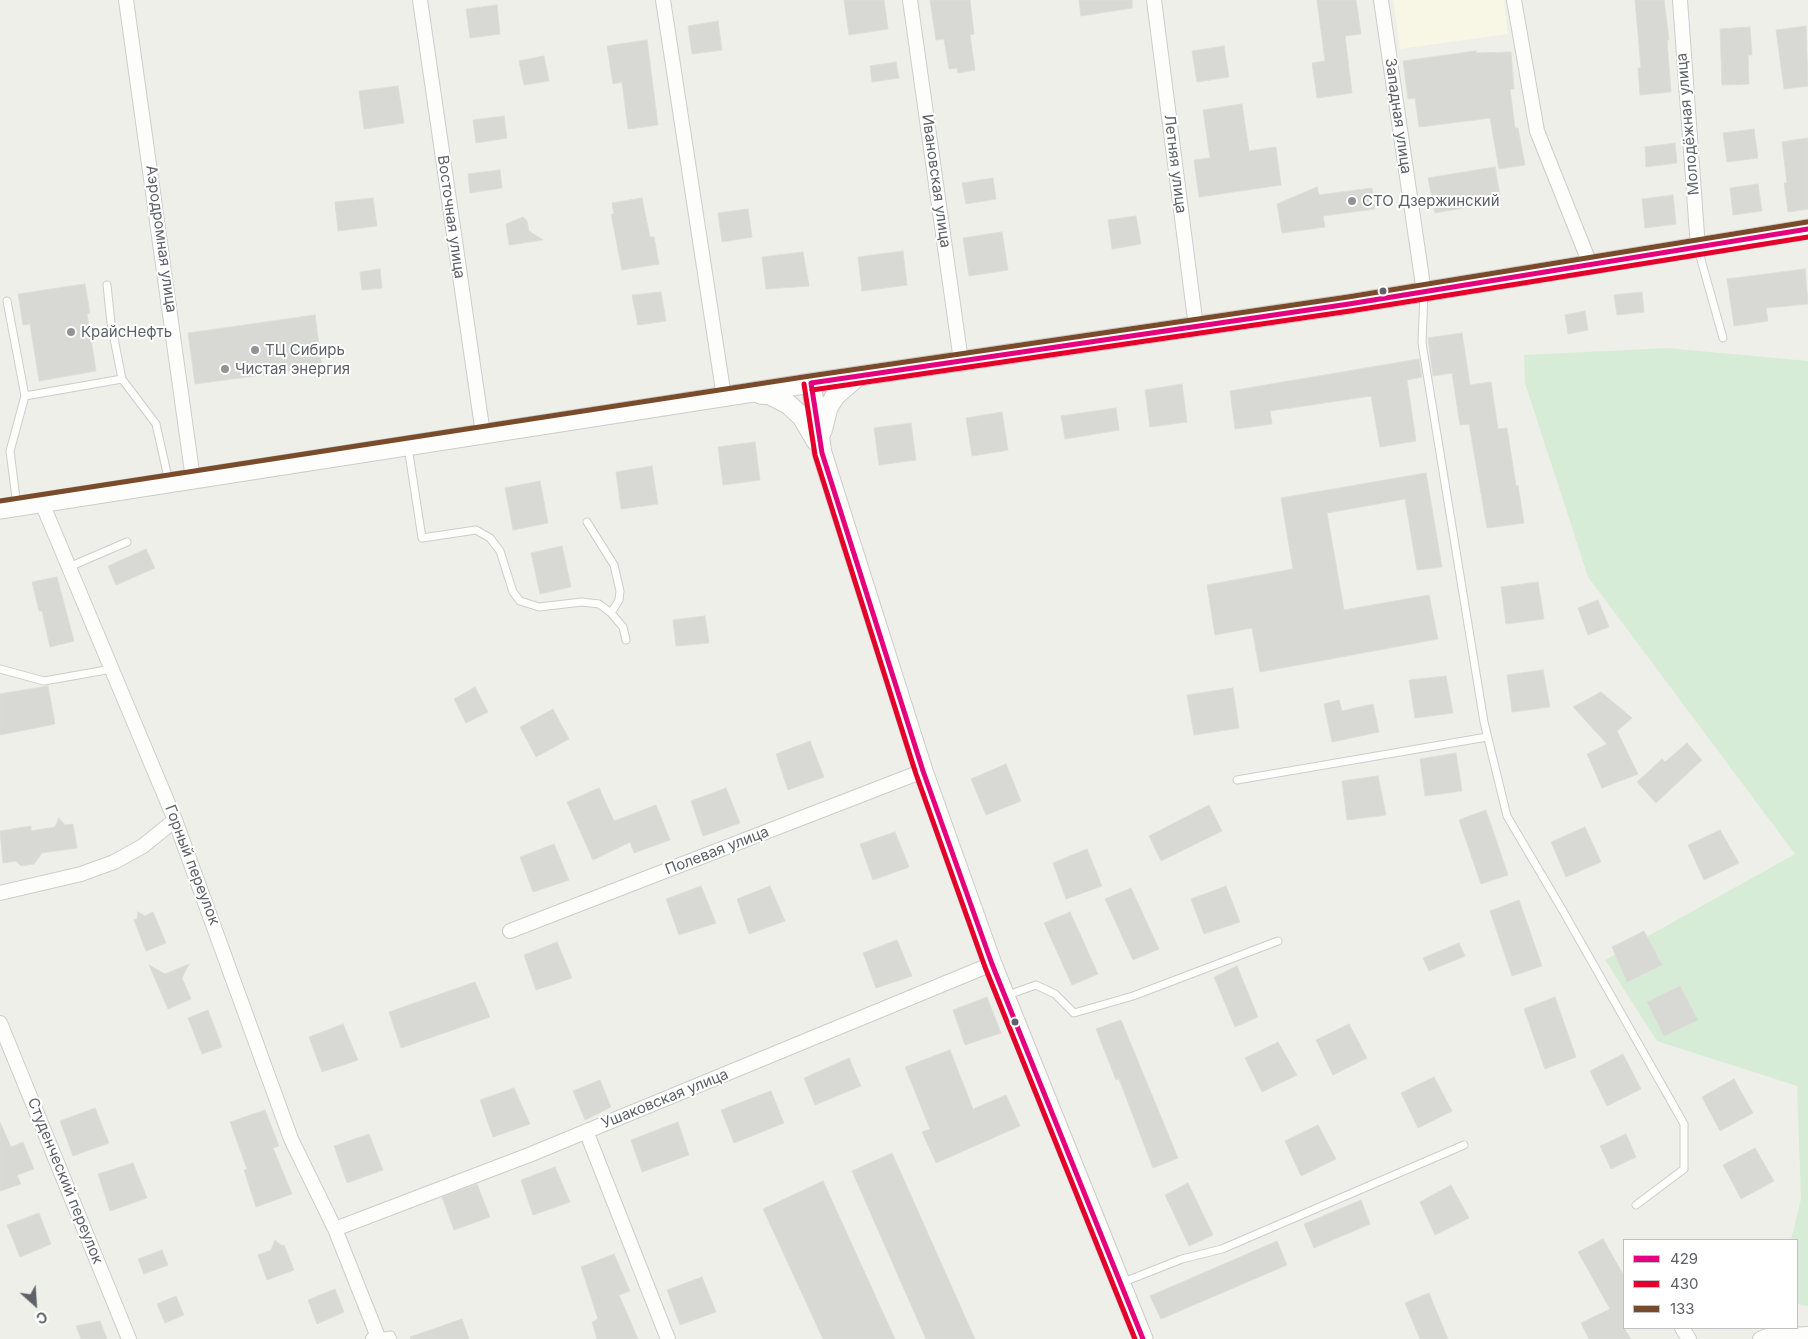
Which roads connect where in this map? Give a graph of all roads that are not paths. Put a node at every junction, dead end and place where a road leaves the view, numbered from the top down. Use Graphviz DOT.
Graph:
graph roads {
  1 [pos="126,0"];
  2 [pos="420,0"];
  3 [pos="663,0"];
  4 [pos="910,0"];
  5 [pos="1154,0"];
  6 [pos="1381,0"];
  7 [pos="1514,0"];
  8 [pos="1680,0"];
  9 [pos="1808,229"];
  10 [pos="1698,248"];
  11 [pos="1590,264"];
  12 [pos="107,285"];
  13 [pos="1424,292"];
  14 [pos="7,301"];
  15 [pos="1196,327"];
  16 [pos="1723,338"];
  17 [pos="961,362"];
  18 [pos="857,377"];
  19 [pos="122,379"];
  20 [pos="811,383"];
  21 [pos="749,393"];
  22 [pos="25,396"];
  23 [pos="724,397"];
  24 [pos="483,434"];
  25 [pos="408,446"];
  26 [pos="822,453"];
  27 [pos="193,479"];
  28 [pos="169,482"];
  29 [pos="42,503"];
  30 [pos="9,508"];
  31 [pos="587,522"];
  32 [pos="126,542"];
  33 [pos="69,567"];
  34 [pos="612,613"];
  35 [pos="626,640"];
  36 [pos="112,669"];
  37 [pos="0,670"];
  38 [pos="1487,737"];
  39 [pos="923,771"];
  40 [pos="1237,780"];
  41 [pos="175,820"];
  42 [pos="0,893"];
  43 [pos="510,931"];
  44 [pos="1278,941"];
  45 [pos="992,964"];
  46 [pos="1005,996"];
  47 [pos="0,1023"];
  48 [pos="586,1132"];
  49 [pos="1464,1145"];
  50 [pos="1636,1205"];
  51 [pos="335,1229"];
  52 [pos="1120,1283"];
  53 [pos="1808,1334"];
  54 [pos="375,1338"];
  55 [pos="129,1339"];
  56 [pos="393,1339"];
  57 [pos="668,1339"];
  58 [pos="1143,1339"];
  59 [pos="1760,1339"];
  1 -- 27 [label="street, Аэродромная улица"];
  2 -- 24 [label="street, Восточная улица"];
  3 -- 23 [label="street"];
  4 -- 17 [label="street, Ивановская улица"];
  5 -- 15 [label="street, Летняя улица"];
  6 -- 13 [label="street, Западная улица"];
  7 -- 11 [label="street"];
  8 -- 10 [label="street, Молодёжная улица"];
  9 -- 10 [label="main road"];
  10 -- 11 [label="main road"];
  10 -- 16 [label="lane"];
  11 -- 13 [label="main road"];
  12 -- 19 [label="lane"];
  13 -- 15 [label="main road"];
  13 -- 38 [label="lane"];
  14 -- 22 [label="lane"];
  15 -- 17 [label="main road"];
  17 -- 18 [label="main road"];
  18 -- 20 [label="main road"];
  18 -- 26 [label="main road"];
  19 -- 22 [label="lane"];
  19 -- 28 [label="lane"];
  20 -- 21 [label="main road"];
  20 -- 26 [label="main road"];
  21 -- 23 [label="main road"];
  21 -- 26 [label="main road"];
  22 -- 30 [label="lane"];
  23 -- 24 [label="main road"];
  24 -- 25 [label="main road"];
  25 -- 27 [label="main road"];
  25 -- 34 [label="lane"];
  26 -- 39 [label="main road"];
  27 -- 28 [label="main road"];
  28 -- 29 [label="main road"];
  29 -- 30 [label="main road"];
  29 -- 33 [label="street, Горный переулок"];
  31 -- 34 [label="lane"];
  32 -- 33 [label="lane"];
  33 -- 36 [label="street, Горный переулок"];
  34 -- 35 [label="lane"];
  36 -- 37 [label="lane"];
  36 -- 41 [label="street, Горный переулок"];
  38 -- 40 [label="lane"];
  38 -- 50 [label="lane"];
  39 -- 43 [label="street, Полевая улица"];
  39 -- 45 [label="main road"];
  41 -- 42 [label="street"];
  41 -- 51 [label="street, Горный переулок"];
  44 -- 46 [label="lane"];
  45 -- 46 [label="main road"];
  45 -- 48 [label="street, Ушаковская улица"];
  46 -- 52 [label="main road"];
  47 -- 55 [label="street, Студенческий переулок"];
  48 -- 51 [label="street, Ушаковская улица"];
  48 -- 57 [label="street"];
  49 -- 52 [label="lane"];
  51 -- 54 [label="street, Горный переулок"];
  52 -- 58 [label="main road"];
  53 -- 59 [label="street"];
  54 -- 56 [label="lane"];
}
